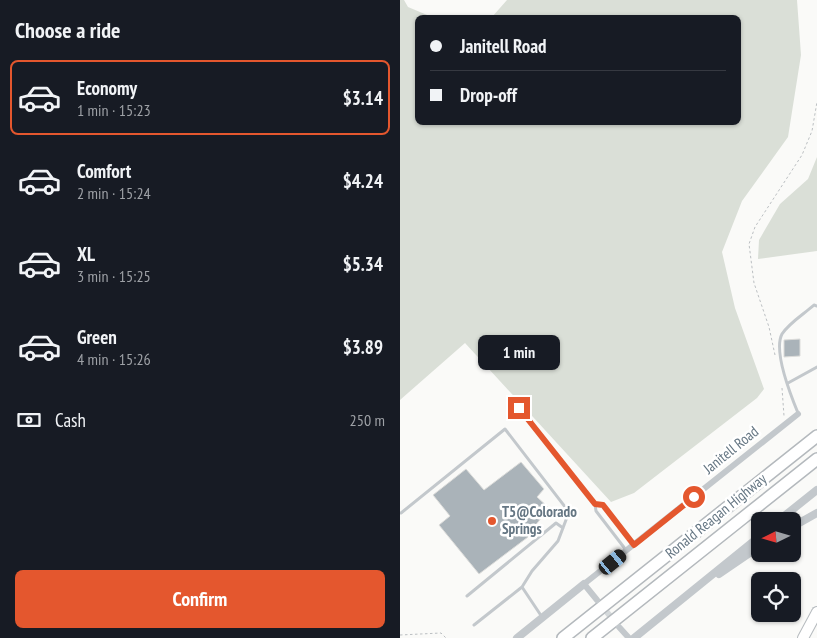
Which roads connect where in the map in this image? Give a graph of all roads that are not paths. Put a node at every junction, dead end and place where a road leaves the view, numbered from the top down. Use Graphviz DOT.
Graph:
graph roads {
  1 [pos="817,306"];
  2 [pos="817,367"];
  3 [pos="788,383"];
  4 [pos="519,408"];
  5 [pos="798,414"];
  6 [pos="817,436"];
  7 [pos="817,459"];
  8 [pos="817,490"];
  9 [pos="595,504"];
  10 [pos="789,512"];
  11 [pos="401,513"];
  12 [pos="817,513"];
  13 [pos="801,522"];
  14 [pos="563,528"];
  15 [pos="751,543"];
  16 [pos="634,545"];
  17 [pos="627,550"];
  18 [pos="751,552"];
  19 [pos="584,584"];
  20 [pos="522,587"];
  21 [pos="698,587"];
  22 [pos="467,596"];
  23 [pos="597,600"];
  24 [pos="817,612"];
  25 [pos="543,617"];
  26 [pos="817,621"];
  27 [pos="474,625"];
  28 [pos="619,627"];
  29 [pos="517,638"];
  30 [pos="563,638"];
  31 [pos="592,638"];
  32 [pos="629,638"];
  33 [pos="634,638"];
  34 [pos="804,638"];
  1 -- 3 [label="lane"];
  2 -- 3 [label="lane"];
  3 -- 5 [label="lane"];
  4 -- 9 [label="lane"];
  5 -- 16 [label="street, Janitell Road"];
  6 -- 30 [label="highway, Ronald Reagan Highway"];
  7 -- 31 [label="highway, Ronald Reagan Highway"];
  8 -- 10 [label="street"];
  9 -- 16 [label="lane"];
  9 -- 17 [label="lane"];
  11 -- 14 [label="lane"];
  12 -- 13 [label="street"];
  14 -- 20 [label="lane"];
  14 -- 22 [label="lane"];
  15 -- 21 [label="street"];
  16 -- 17 [label="street, Janitell Road"];
  17 -- 19 [label="street, Janitell Road"];
  18 -- 21 [label="street"];
  19 -- 23 [label="street"];
  19 -- 25 [label="street, Janitell Road"];
  20 -- 25 [label="lane"];
  20 -- 27 [label="lane"];
  21 -- 33 [label="street"];
  24 -- 34 [label="main road"];
  25 -- 29 [label="street, Janitell Road"];
  26 -- 34 [label="main road"];
  28 -- 32 [label="street"];
}
